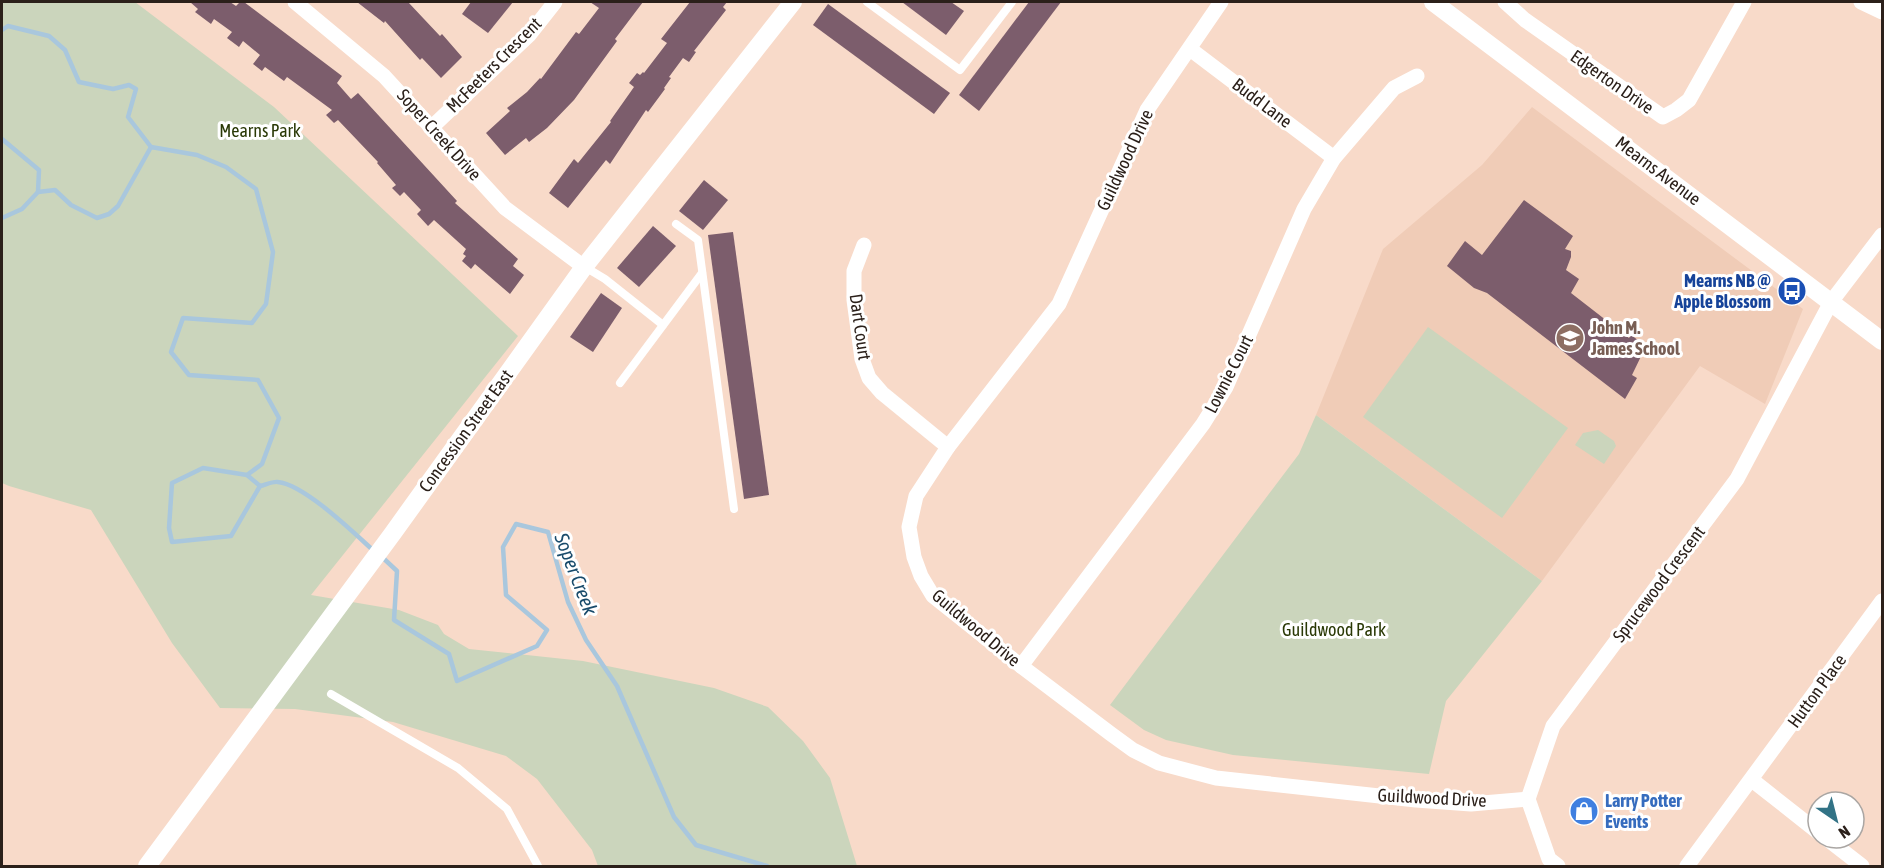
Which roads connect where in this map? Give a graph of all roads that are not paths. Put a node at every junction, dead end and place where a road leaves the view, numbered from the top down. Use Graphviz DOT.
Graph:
graph roads {
  1 [pos="295,2"];
  2 [pos="555,2"];
  3 [pos="793,2"];
  4 [pos="867,2"];
  5 [pos="1012,2"];
  6 [pos="1221,2"];
  7 [pos="1433,2"];
  8 [pos="1505,2"];
  9 [pos="1744,2"];
  10 [pos="1861,2"];
  11 [pos="1882,12"];
  12 [pos="1190,49"];
  13 [pos="1418,76"];
  14 [pos="432,127"];
  15 [pos="1334,158"];
  16 [pos="676,224"];
  17 [pos="1882,235"];
  18 [pos="864,245"];
  19 [pos="584,267"];
  20 [pos="702,273"];
  21 [pos="1831,302"];
  22 [pos="663,325"];
  23 [pos="1882,341"];
  24 [pos="620,383"];
  25 [pos="948,447"];
  26 [pos="734,509"];
  27 [pos="1882,601"];
  28 [pos="1021,666"];
  29 [pos="331,694"];
  30 [pos="1752,780"];
  31 [pos="1527,799"];
  32 [pos="1806,823"];
  33 [pos="1841,850"];
  34 [pos="147,867"];
  35 [pos="538,867"];
  36 [pos="1558,867"];
  37 [pos="1687,867"];
  38 [pos="1862,867"];
  1 -- 14 [label="street, Soper Creek Drive"];
  2 -- 14 [label="street, McFeeters Crescent"];
  3 -- 19 [label="street, Concession Street East"];
  4 -- 5 [label="lane"];
  6 -- 12 [label="street, Guildwood Drive"];
  7 -- 21 [label="street, Mearns Avenue"];
  8 -- 9 [label="street, Edgerton Drive"];
  10 -- 11 [label="street"];
  12 -- 15 [label="street, Budd Lane"];
  12 -- 25 [label="street, Guildwood Drive"];
  13 -- 15 [label="street, Lownie Court"];
  14 -- 19 [label="street, Soper Creek Drive"];
  15 -- 28 [label="street, Lownie Court"];
  16 -- 20 [label="lane"];
  17 -- 21 [label="street, Sprucewood Crescent"];
  18 -- 25 [label="street, Dart Court"];
  19 -- 22 [label="lane"];
  19 -- 34 [label="street, Concession Street East"];
  20 -- 22 [label="lane"];
  20 -- 26 [label="lane"];
  21 -- 23 [label="street, Mearns Avenue"];
  21 -- 31 [label="street, Sprucewood Crescent"];
  22 -- 24 [label="lane"];
  25 -- 28 [label="street, Guildwood Drive"];
  27 -- 30 [label="street, Hutton Place"];
  28 -- 31 [label="street, Guildwood Drive"];
  29 -- 35 [label="lane"];
  30 -- 32 [label="street"];
  30 -- 37 [label="street, Hutton Place"];
  31 -- 36 [label="street"];
  33 -- 38 [label="street"];
}
